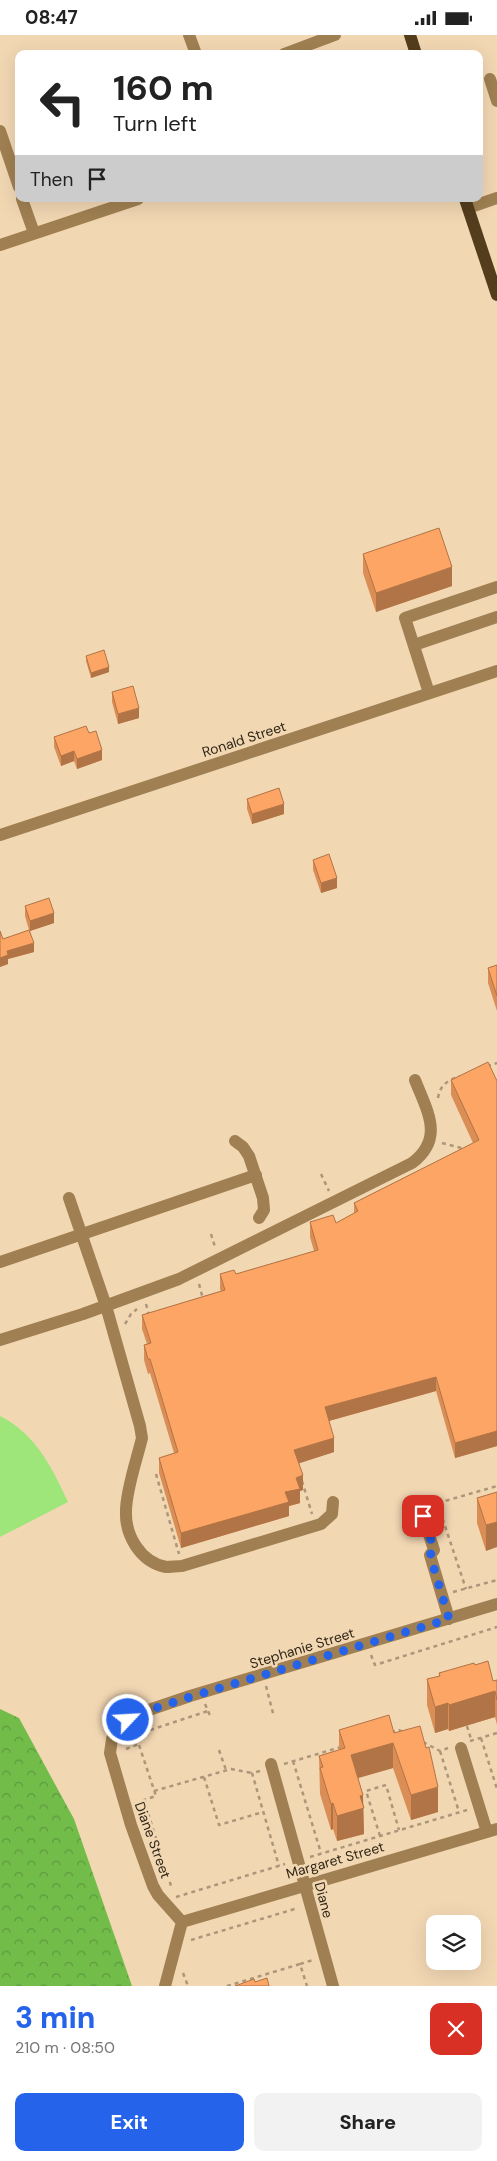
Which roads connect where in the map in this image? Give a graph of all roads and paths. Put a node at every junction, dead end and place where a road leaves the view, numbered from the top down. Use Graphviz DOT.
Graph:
graph roads {
  1 [pos="189,35"];
  2 [pos="335,35"];
  3 [pos="410,35"];
  4 [pos="195,50"];
  5 [pos="295,50"];
  6 [pos="415,50"];
  7 [pos="489,80"];
  8 [pos="497,101"];
  9 [pos="0,131"];
  10 [pos="15,175"];
  11 [pos="497,198"];
  12 [pos="483,200"];
  13 [pos="23,202"];
  14 [pos="129,202"];
  15 [pos="466,203"];
  16 [pos="34,233"];
  17 [pos="0,245"];
  18 [pos="496,288"];
  19 [pos="497,587"];
  20 [pos="497,617"];
  21 [pos="414,645"];
  22 [pos="497,671"];
  23 [pos="429,693"];
  24 [pos="0,835"];
  25 [pos="415,1080"];
  26 [pos="235,1141"];
  27 [pos="442,1143"];
  28 [pos="466,1149"];
  29 [pos="321,1174"];
  30 [pos="256,1175"];
  31 [pos="331,1194"];
  32 [pos="69,1198"];
  33 [pos="259,1218"];
  34 [pos="211,1234"];
  35 [pos="82,1235"];
  36 [pos="217,1252"];
  37 [pos="0,1262"];
  38 [pos="207,1280"];
  39 [pos="204,1301"];
  40 [pos="106,1306"];
  41 [pos="150,1318"];
  42 [pos="123,1326"];
  43 [pos="0,1340"];
  44 [pos="300,1472"];
  45 [pos="156,1474"];
  46 [pos="497,1486"];
  47 [pos="435,1496"];
  48 [pos="333,1502"];
  49 [pos="438,1503"];
  50 [pos="423,1516"];
  51 [pos="303,1518"];
  52 [pos="172,1553"];
  53 [pos="497,1580"];
  54 [pos="466,1589"];
  55 [pos="452,1592"];
  56 [pos="497,1604"];
  57 [pos="449,1619"];
  58 [pos="497,1627"];
  59 [pos="368,1644"];
  60 [pos="263,1675"];
  61 [pos="204,1700"];
  62 [pos="208,1711"];
  63 [pos="274,1717"];
  64 [pos="211,1718"];
  65 [pos="132,1724"];
  66 [pos="118,1726"];
  67 [pos="467,1726"];
  68 [pos="390,1733"];
  69 [pos="407,1734"];
  70 [pos="136,1735"];
  71 [pos="415,1738"];
  72 [pos="481,1738"];
  73 [pos="139,1744"];
  74 [pos="466,1744"];
  75 [pos="346,1746"];
  76 [pos="126,1749"];
  77 [pos="219,1751"];
  78 [pos="293,1761"];
  79 [pos="271,1764"];
  80 [pos="226,1771"];
  81 [pos="254,1773"];
  82 [pos="204,1777"];
  83 [pos="497,1789"];
  84 [pos="154,1791"];
  85 [pos="471,1809"];
  86 [pos="263,1812"];
  87 [pos="459,1812"];
  88 [pos="399,1830"];
  89 [pos="492,1830"];
  90 [pos="380,1836"];
  91 [pos="321,1853"];
  92 [pos="309,1857"];
  93 [pos="292,1862"];
  94 [pos="279,1866"];
  95 [pos="304,1884"];
  96 [pos="300,1907"];
  97 [pos="182,1922"];
  98 [pos="187,1942"];
  99 [pos="315,1958"];
  100 [pos="300,1964"];
  101 [pos="182,1968"];
  102 [pos="165,1986"];
  103 [pos="188,1986"];
  104 [pos="227,1986"];
  105 [pos="307,1986"];
  106 [pos="333,1986"];
  1 -- 4 [label="street"];
  2 -- 5 [label="street"];
  3 -- 6 [label="main road"];
  7 -- 8 [label="street"];
  9 -- 10 [label="street"];
  11 -- 12 [label="street"];
  13 -- 16 [label="street"];
  14 -- 16 [label="street"];
  15 -- 18 [label="main road"];
  16 -- 17 [label="street"];
  19 -- 21 [label="street"];
  20 -- 21 [label="street"];
  21 -- 23 [label="street"];
  22 -- 23 [label="street, Ronald Street"];
  23 -- 24 [label="street, Ronald Street"];
  25 -- 40 [label="street"];
  26 -- 30 [label="street"];
  27 -- 28 [label="path"];
  29 -- 31 [label="path"];
  30 -- 33 [label="street"];
  30 -- 35 [label="street"];
  32 -- 35 [label="street"];
  34 -- 36 [label="path"];
  35 -- 37 [label="street"];
  35 -- 40 [label="street"];
  38 -- 39 [label="path"];
  40 -- 43 [label="street"];
  40 -- 48 [label="street"];
  41 -- 42 [label="path"];
  44 -- 51 [label="path"];
  45 -- 52 [label="path"];
  46 -- 49 [label="path"];
  47 -- 49 [label="path"];
  49 -- 54 [label="path"];
  50 -- 57 [label="street"];
  53 -- 54 [label="path"];
  54 -- 55 [label="path"];
  56 -- 57 [label="street, Stephanie Street"];
  57 -- 59 [label="street, Stephanie Street"];
  58 -- 59 [label="path"];
  59 -- 60 [label="street, Stephanie Street"];
  60 -- 63 [label="path"];
  60 -- 66 [label="street, Stephanie Street"];
  61 -- 62 [label="path"];
  62 -- 64 [label="path"];
  62 -- 70 [label="path"];
  65 -- 70 [label="path"];
  66 -- 97 [label="street, Diane Street"];
  67 -- 74 [label="path"];
  68 -- 69 [label="path"];
  70 -- 73 [label="path"];
  71 -- 87 [label="path"];
  72 -- 83 [label="path"];
  73 -- 76 [label="path"];
  73 -- 84 [label="path"];
  74 -- 89 [label="street"];
  75 -- 78 [label="path"];
  77 -- 80 [label="path"];
  78 -- 79 [label="path"];
  78 -- 91 [label="path"];
  79 -- 81 [label="path"];
  79 -- 95 [label="street, Diane"];
  80 -- 81 [label="path"];
  80 -- 82 [label="path"];
  81 -- 86 [label="path"];
  82 -- 84 [label="path"];
  82 -- 86 [label="path"];
  84 -- 94 [label="path"];
  85 -- 87 [label="path"];
  86 -- 94 [label="path"];
  87 -- 88 [label="path"];
  88 -- 90 [label="path"];
  88 -- 90 [label="path"];
  89 -- 95 [label="street, Margaret Street"];
  90 -- 91 [label="path"];
  91 -- 92 [label="path"];
  93 -- 94 [label="path"];
  95 -- 97 [label="street, Margaret Street"];
  95 -- 106 [label="street, Diane"];
  96 -- 98 [label="path"];
  97 -- 102 [label="street"];
  99 -- 100 [label="path"];
  100 -- 104 [label="path"];
  100 -- 105 [label="path"];
  101 -- 103 [label="path"];
}
